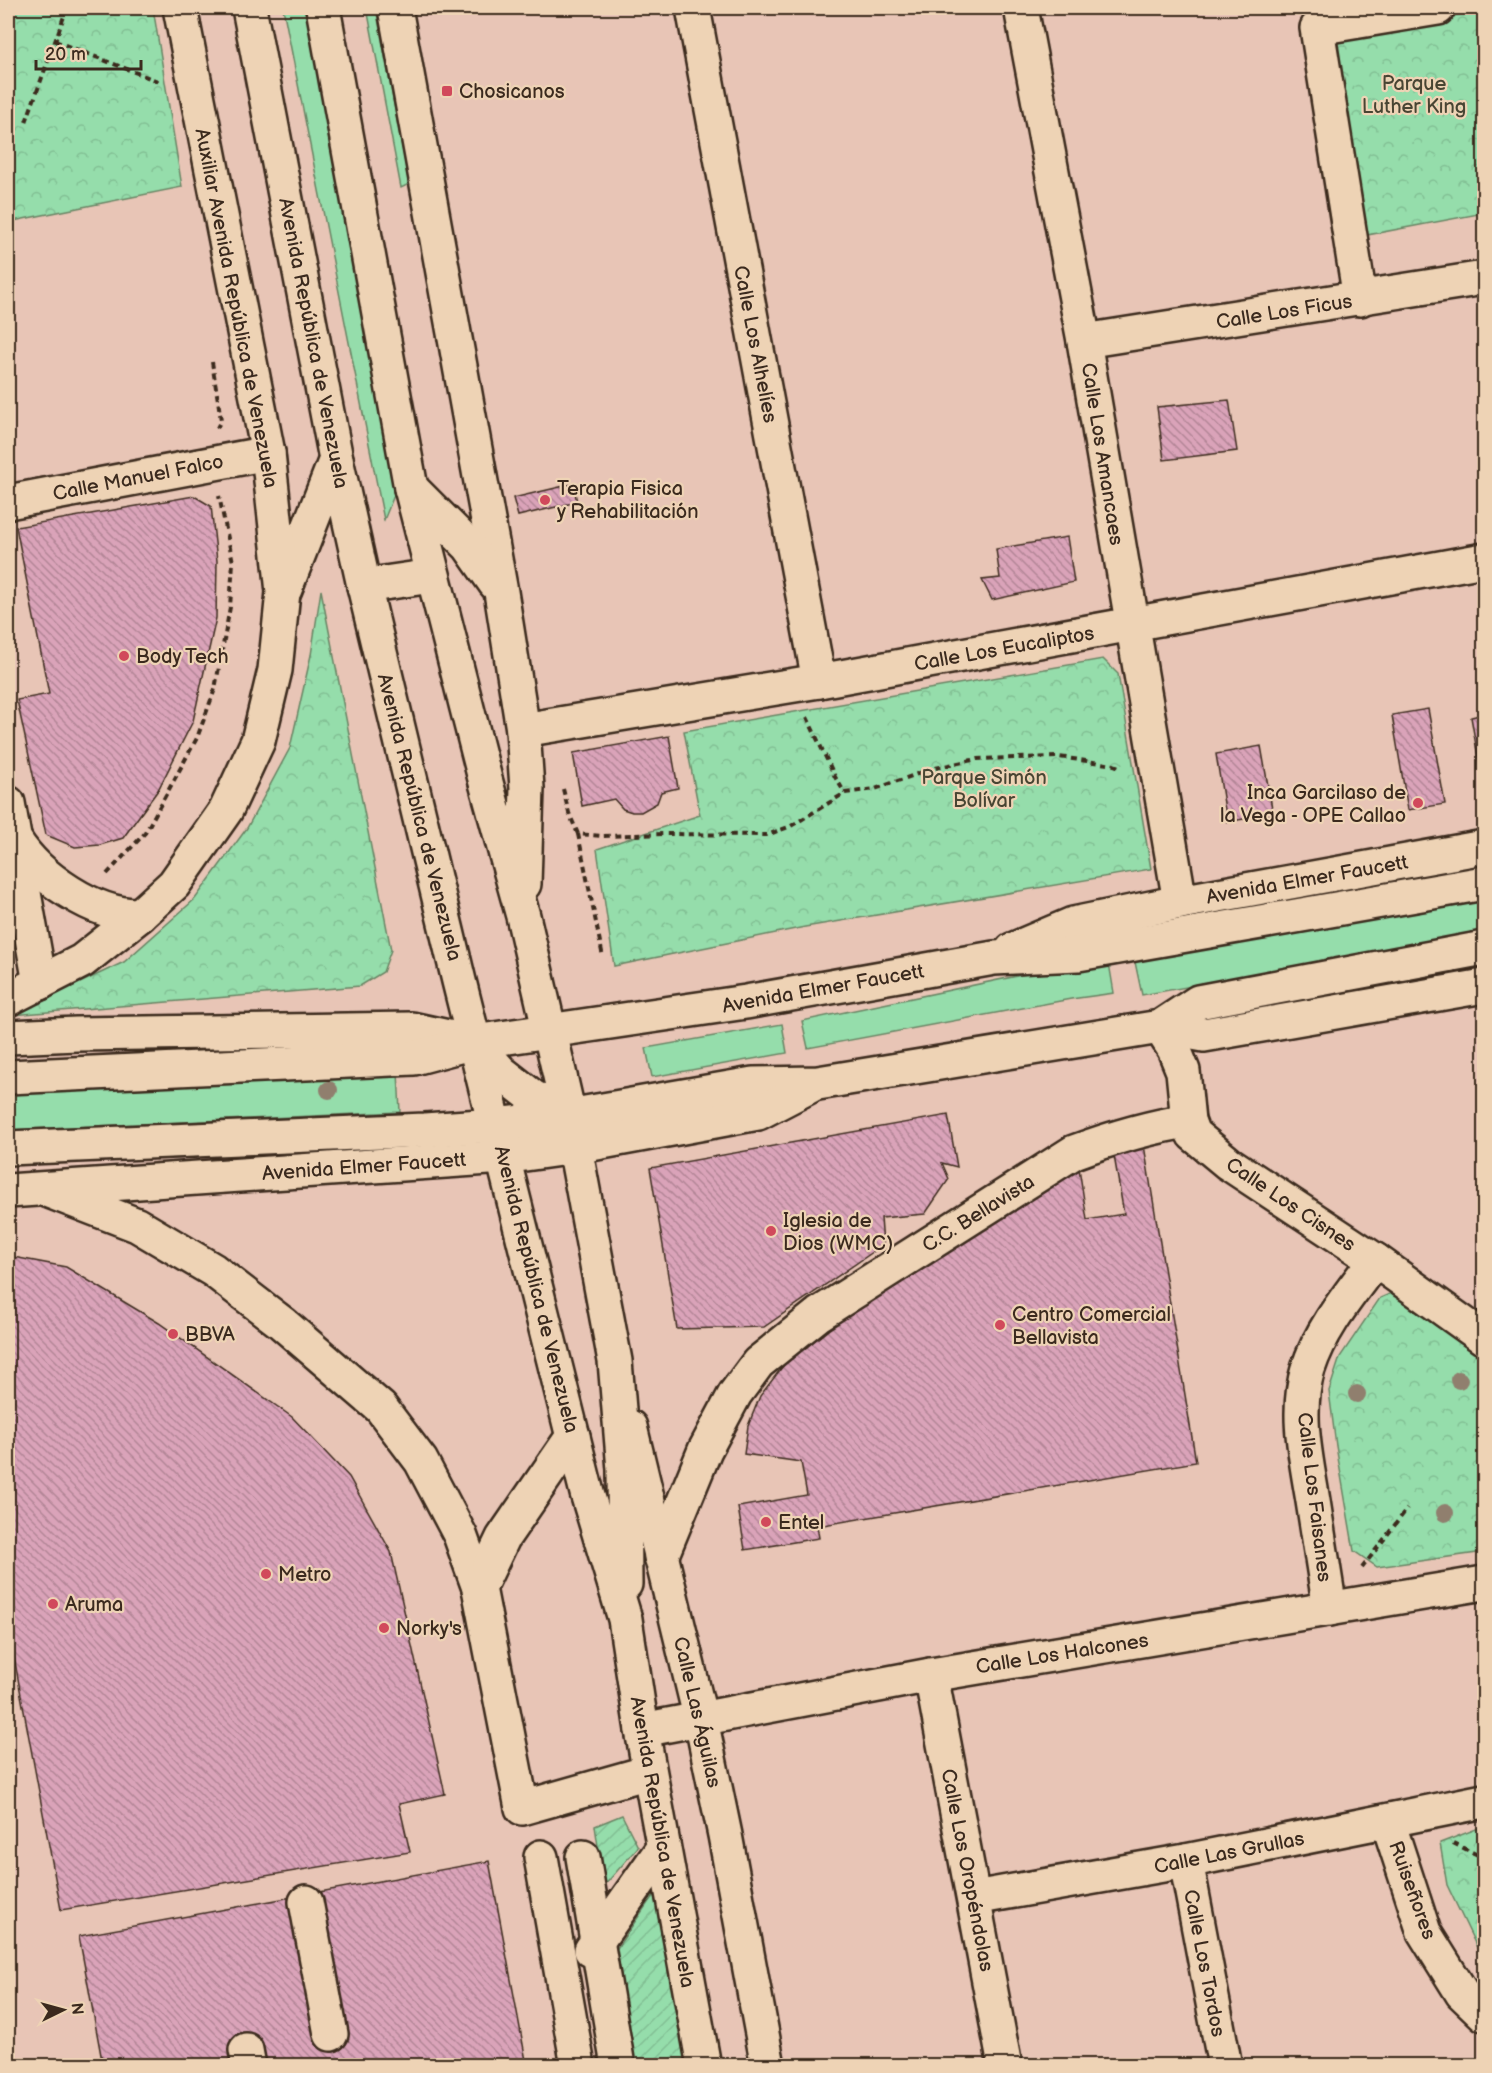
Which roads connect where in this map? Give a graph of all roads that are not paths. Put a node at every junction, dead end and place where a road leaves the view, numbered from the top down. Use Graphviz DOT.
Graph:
graph roads {
  1 [pos="180,8"];
  2 [pos="249,8"];
  3 [pos="322,8"];
  4 [pos="395,8"];
  5 [pos="693,8"];
  6 [pos="1021,8"];
  7 [pos="1438,8"];
  8 [pos="1485,278"];
  9 [pos="1360,299"];
  10 [pos="1084,341"];
  11 [pos="268,453"];
  12 [pos="336,459"];
  13 [pos="411,488"];
  14 [pos="8,502"];
  15 [pos="1485,560"];
  16 [pos="432,576"];
  17 [pos="364,586"];
  18 [pos="283,592"];
  19 [pos="501,592"];
  20 [pos="1132,624"];
  21 [pos="806,684"];
  22 [pos="523,730"];
  23 [pos="8,803"];
  24 [pos="15,840"];
  25 [pos="1485,847"];
  26 [pos="1485,883"];
  27 [pos="1180,902"];
  28 [pos="140,915"];
  29 [pos="523,916"];
  30 [pos="1485,948"];
  31 [pos="994,958"];
  32 [pos="40,982"];
  33 [pos="1485,986"];
  34 [pos="8,999"];
  35 [pos="1160,1027"];
  36 [pos="551,1032"];
  37 [pos="8,1037"];
  38 [pos="474,1042"];
  39 [pos="8,1077"];
  40 [pos="818,1083"];
  41 [pos="569,1115"];
  42 [pos="1188,1121"];
  43 [pos="495,1125"];
  44 [pos="575,1147"];
  45 [pos="8,1148"];
  46 [pos="504,1157"];
  47 [pos="44,1189"];
  48 [pos="8,1191"];
  49 [pos="1375,1260"];
  50 [pos="1485,1338"];
  51 [pos="615,1361"];
  52 [pos="573,1436"];
  53 [pos="661,1557"];
  54 [pos="1485,1584"];
  55 [pos="479,1588"];
  56 [pos="1330,1610"];
  57 [pos="625,1619"];
  58 [pos="931,1675"];
  59 [pos="701,1720"];
  60 [pos="642,1730"];
  61 [pos="649,1772"];
  62 [pos="1485,1801"];
  63 [pos="1388,1822"];
  64 [pos="663,1848"];
  65 [pos="541,1857"];
  66 [pos="583,1857"];
  67 [pos="1186,1861"];
  68 [pos="974,1898"];
  69 [pos="306,1902"];
  70 [pos="597,1941"];
  71 [pos="566,1996"];
  72 [pos="1485,2014"];
  73 [pos="331,2034"];
  74 [pos="578,2066"];
  75 [pos="618,2066"];
  76 [pos="704,2066"];
  77 [pos="768,2066"];
  78 [pos="1005,2066"];
  79 [pos="1225,2066"];
  1 -- 11 [label="main road, Auxiliar Avenida República de Venezuela"];
  2 -- 12 [label="main road, Avenida República de Venezuela"];
  3 -- 13 [label="main road, Avenida República de Venezuela"];
  4 -- 19 [label="main road"];
  5 -- 21 [label="main road, Calle Los Alhelíes"];
  6 -- 10 [label="main road, Calle Los Amancaes"];
  7 -- 9 [label="main road"];
  8 -- 9 [label="main road, Calle Los Ficus"];
  9 -- 10 [label="main road, Calle Los Ficus"];
  10 -- 20 [label="main road, Calle Los Amancaes"];
  11 -- 14 [label="main road, Calle Manuel Falco"];
  11 -- 18 [label="main road, Auxiliar Avenida República de Venezuela"];
  12 -- 17 [label="main road, Avenida República de Venezuela"];
  12 -- 18 [label="main road"];
  13 -- 16 [label="main road, Avenida República de Venezuela"];
  13 -- 19 [label="main road"];
  15 -- 20 [label="main road, Calle Los Eucaliptos"];
  16 -- 17 [label="main road"];
  16 -- 29 [label="main road, Avenida República de Venezuela"];
  17 -- 38 [label="main road, Avenida República de Venezuela"];
  18 -- 28 [label="main road, Auxiliar Avenida República de Venezuela"];
  19 -- 22 [label="main road"];
  20 -- 21 [label="main road, Calle Los Eucaliptos"];
  20 -- 27 [label="main road, Calle Los Amancaes"];
  21 -- 22 [label="main road, Calle Los Eucaliptos"];
  22 -- 29 [label="main road"];
  23 -- 24 [label="main road"];
  24 -- 28 [label="main road"];
  24 -- 32 [label="main road"];
  25 -- 27 [label="main road, Avenida Elmer Faucett"];
  26 -- 31 [label="main road, Avenida Elmer Faucett"];
  27 -- 31 [label="main road, Avenida Elmer Faucett"];
  28 -- 32 [label="main road, Auxiliar Avenida República de Venezuela"];
  29 -- 36 [label="main road, Avenida República de Venezuela"];
  30 -- 35 [label="main road, Avenida Elmer Faucett"];
  31 -- 36 [label="main road, Avenida Elmer Faucett"];
  32 -- 34 [label="main road, Auxiliar Avenida República de Venezuela"];
  33 -- 35 [label="main road, Avenida Elmer Faucett"];
  35 -- 40 [label="main road, Avenida Elmer Faucett"];
  35 -- 42 [label="main road"];
  36 -- 38 [label="main road, Avenida Elmer Faucett"];
  36 -- 41 [label="main road, Avenida República de Venezuela"];
  37 -- 38 [label="main road, Avenida Elmer Faucett"];
  38 -- 39 [label="main road, Avenida Elmer Faucett"];
  38 -- 41 [label="main road"];
  38 -- 43 [label="main road, Avenida República de Venezuela"];
  40 -- 41 [label="main road, Avenida Elmer Faucett"];
  40 -- 44 [label="main road, Avenida Elmer Faucett"];
  41 -- 43 [label="main road, Avenida Elmer Faucett"];
  41 -- 44 [label="main road, Avenida República de Venezuela"];
  42 -- 49 [label="main road, Calle Los Cisnes"];
  42 -- 53 [label="main road, C.C. Bellavista"];
  43 -- 45 [label="main road, Avenida Elmer Faucett"];
  43 -- 46 [label="main road, Avenida República de Venezuela"];
  44 -- 46 [label="main road, Avenida Elmer Faucett"];
  44 -- 51 [label="main road, Avenida República de Venezuela"];
  46 -- 47 [label="main road, Avenida Elmer Faucett"];
  46 -- 52 [label="main road, Avenida República de Venezuela"];
  47 -- 48 [label="main road, Avenida Elmer Faucett"];
  47 -- 55 [label="main road"];
  49 -- 50 [label="main road, Calle Los Cisnes"];
  49 -- 56 [label="main road, Calle Los Faisanes"];
  51 -- 53 [label="main road, Calle Las Águilas"];
  51 -- 57 [label="main road, Avenida República de Venezuela"];
  52 -- 55 [label="main road"];
  52 -- 57 [label="main road, Avenida República de Venezuela"];
  53 -- 59 [label="main road, Calle Las Águilas"];
  54 -- 56 [label="main road, Calle Los Halcones"];
  55 -- 61 [label="main road"];
  56 -- 58 [label="main road, Calle Los Halcones"];
  57 -- 60 [label="main road, Avenida República de Venezuela"];
  58 -- 59 [label="main road, Calle Los Halcones"];
  58 -- 68 [label="main road, Calle Los Oropéndolas"];
  59 -- 60 [label="main road, Calle Los Halcones"];
  59 -- 77 [label="main road, Calle Las Águilas"];
  60 -- 61 [label="main road, Avenida República de Venezuela"];
  61 -- 64 [label="main road, Avenida República de Venezuela"];
  62 -- 63 [label="main road, Calle Las Grullas"];
  63 -- 67 [label="main road, Calle Las Grullas"];
  63 -- 72 [label="main road, Ruiseñores"];
  64 -- 70 [label="main road"];
  64 -- 76 [label="main road, Avenida República de Venezuela"];
  65 -- 71 [label="main road"];
  66 -- 70 [label="main road"];
  67 -- 68 [label="main road, Calle Las Grullas"];
  67 -- 79 [label="main road, Calle Los Tordos"];
  68 -- 78 [label="main road, Calle Los Oropéndolas"];
  69 -- 73 [label="main road"];
  70 -- 71 [label="main road"];
  70 -- 75 [label="main road"];
  71 -- 74 [label="main road"];
}
